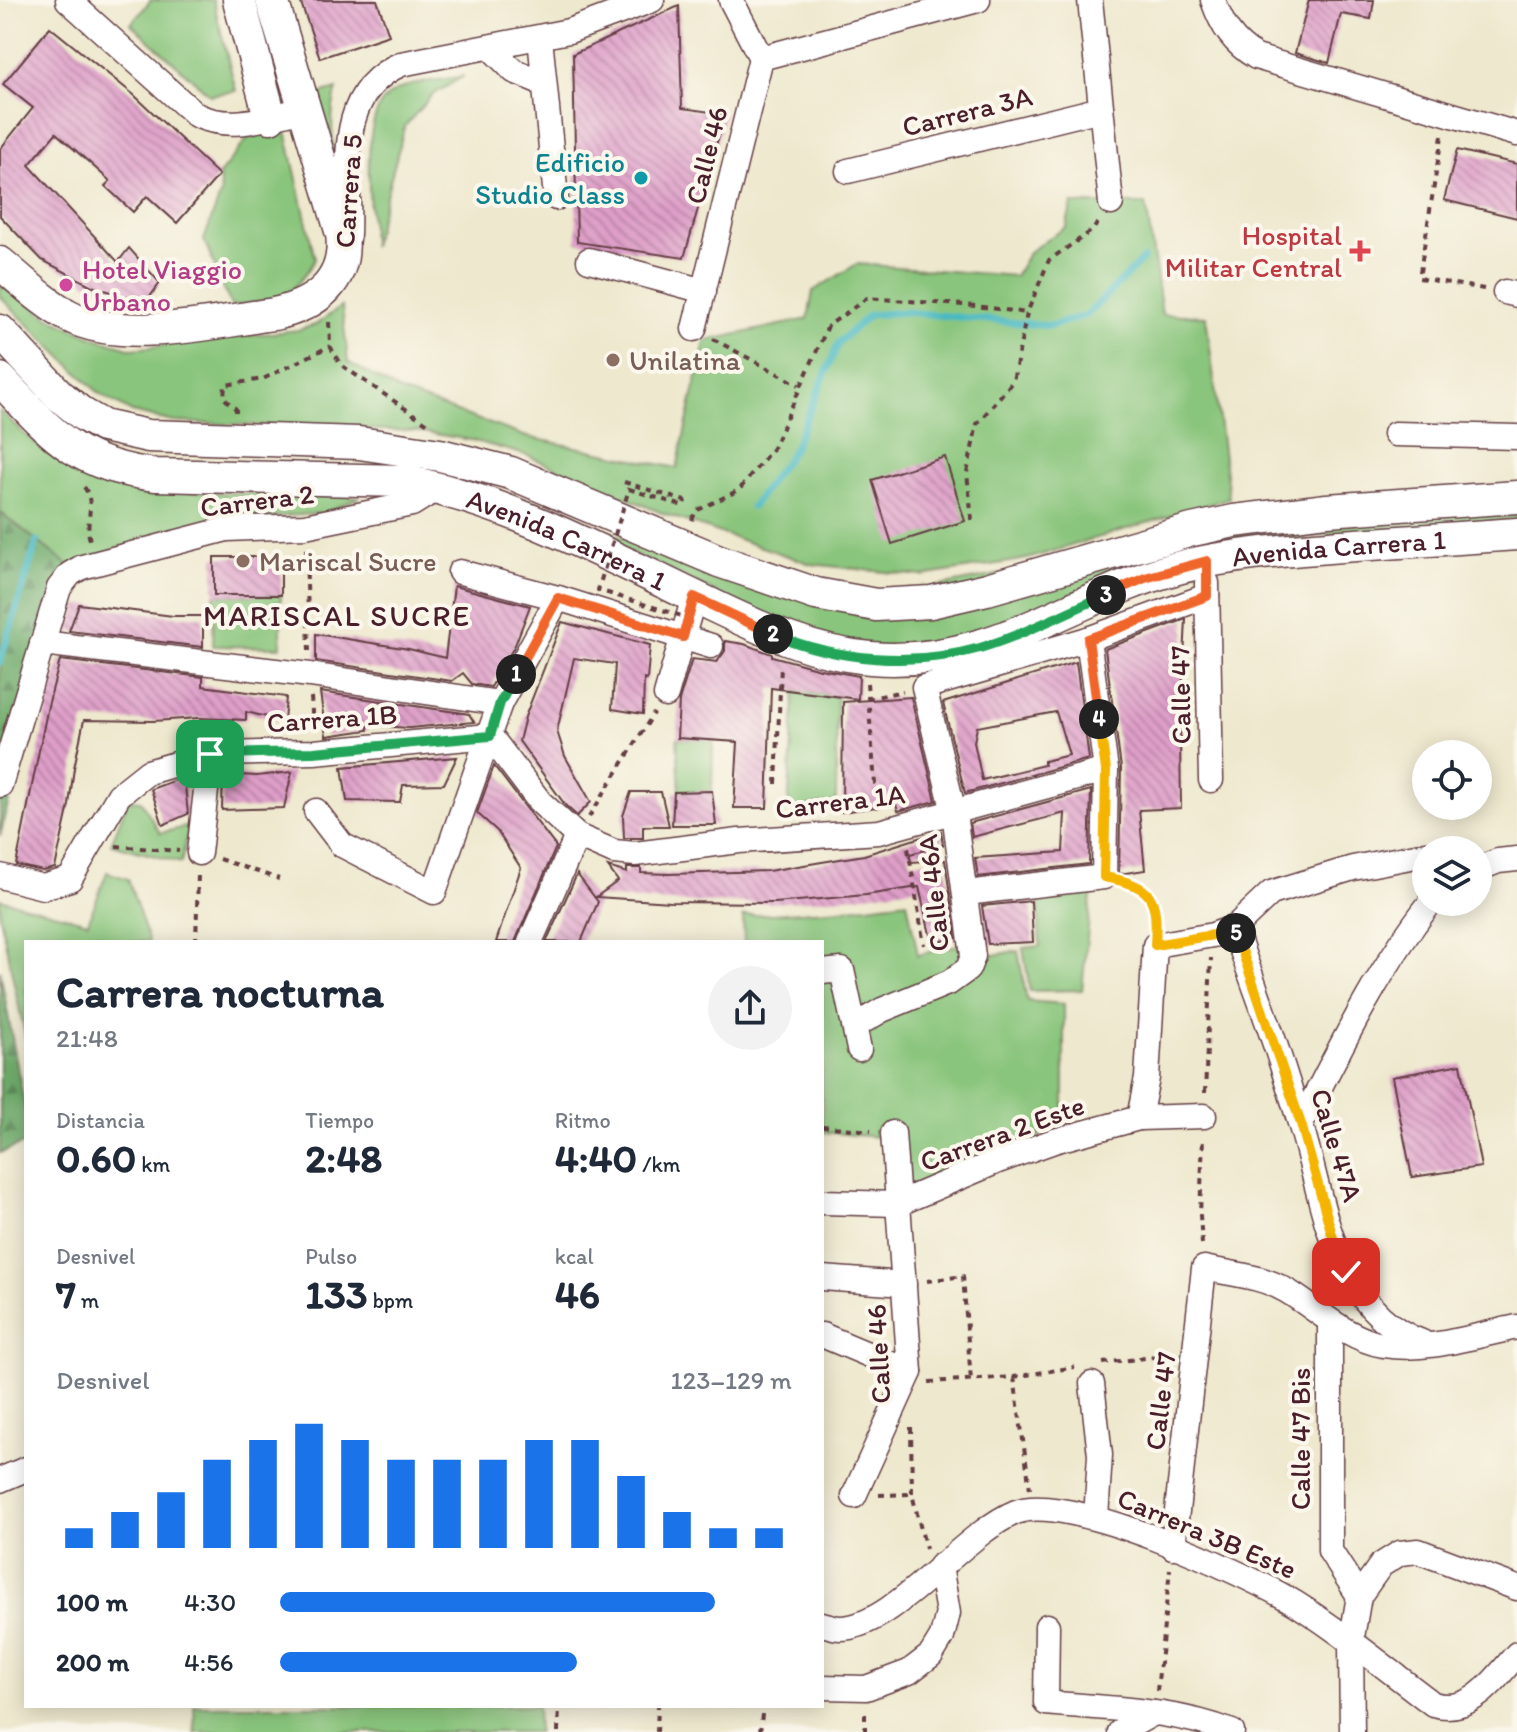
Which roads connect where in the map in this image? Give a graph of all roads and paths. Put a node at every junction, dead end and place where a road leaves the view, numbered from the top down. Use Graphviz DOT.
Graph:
graph roads {
  1 [pos="68,0"];
  2 [pos="239,0"];
  3 [pos="272,0"];
  4 [pos="652,0"];
  5 [pos="731,0"];
  6 [pos="978,0"];
  7 [pos="1090,0"];
  8 [pos="1213,0"];
  9 [pos="540,38"];
  10 [pos="490,47"];
  11 [pos="761,58"];
  12 [pos="543,83"];
  13 [pos="304,109"];
  14 [pos="1101,109"];
  15 [pos="1445,113"];
  16 [pos="270,117"];
  17 [pos="1514,125"];
  18 [pos="848,171"];
  19 [pos="556,198"];
  20 [pos="1111,203"];
  21 [pos="589,260"];
  22 [pos="0,263"];
  23 [pos="341,266"];
  24 [pos="704,291"];
  25 [pos="1511,294"];
  26 [pos="1027,314"];
  27 [pos="694,329"];
  28 [pos="0,331"];
  29 [pos="0,379"];
  30 [pos="799,385"];
  31 [pos="429,425"];
  32 [pos="1395,434"];
  33 [pos="1517,437"];
  34 [pos="230,439"];
  35 [pos="624,482"];
  36 [pos="77,483"];
  37 [pos="438,488"];
  38 [pos="1517,497"];
  39 [pos="972,520"];
  40 [pos="692,522"];
  41 [pos="1517,534"];
  42 [pos="1207,561"];
  43 [pos="90,565"];
  44 [pos="460,572"];
  45 [pos="1207,596"];
  46 [pos="558,598"];
  47 [pos="686,616"];
  48 [pos="1088,639"];
  49 [pos="42,643"];
  50 [pos="711,646"];
  51 [pos="781,663"];
  52 [pos="924,687"];
  53 [pos="666,695"];
  54 [pos="500,703"];
  55 [pos="490,736"];
  56 [pos="210,754"];
  57 [pos="1106,770"];
  58 [pos="1211,780"];
  59 [pos="776,784"];
  60 [pos="0,785"];
  61 [pos="316,811"];
  62 [pos="954,813"];
  63 [pos="905,826"];
  64 [pos="879,832"];
  65 [pos="577,836"];
  66 [pos="199,853"];
  67 [pos="1412,857"];
  68 [pos="0,876"];
  69 [pos="1104,877"];
  70 [pos="966,893"];
  71 [pos="1421,916"];
  72 [pos="1235,927"];
  73 [pos="196,940"];
  74 [pos="531,940"];
  75 [pos="924,945"];
  76 [pos="1155,945"];
  77 [pos="824,972"];
  78 [pos="1204,1116"];
  79 [pos="1139,1118"];
  80 [pos="1301,1124"];
  81 [pos="824,1126"];
  82 [pos="893,1133"];
  83 [pos="824,1202"];
  84 [pos="897,1204"];
  85 [pos="824,1278"];
  86 [pos="904,1284"];
  87 [pos="1330,1322"];
  88 [pos="1517,1327"];
  89 [pos="824,1336"];
  90 [pos="1428,1345"];
  91 [pos="1196,1352"];
  92 [pos="1014,1377"];
  93 [pos="910,1378"];
  94 [pos="971,1381"];
  95 [pos="1092,1384"];
  96 [pos="911,1415"];
  97 [pos="24,1470"];
  98 [pos="0,1480"];
  99 [pos="854,1496"];
  100 [pos="1032,1508"];
  101 [pos="1096,1518"];
  102 [pos="1173,1547"];
  103 [pos="940,1566"];
  104 [pos="1517,1588"];
  105 [pos="1359,1596"];
  106 [pos="824,1624"];
  107 [pos="1047,1626"];
  108 [pos="1351,1643"];
  109 [pos="1517,1654"];
  110 [pos="824,1687"];
  111 [pos="559,1708"];
  112 [pos="658,1708"];
  113 [pos="763,1708"];
  114 [pos="1154,1722"];
  115 [pos="558,1732"];
  116 [pos="657,1732"];
  117 [pos="760,1732"];
  118 [pos="1120,1732"];
  119 [pos="1232,1732"];
  120 [pos="1352,1732"];
  1 -- 16 [label="street"];
  2 -- 16 [label="main road"];
  3 -- 13 [label="main road"];
  4 -- 9 [label="street, Carrera 5"];
  5 -- 11 [label="street"];
  6 -- 11 [label="street"];
  7 -- 14 [label="street"];
  8 -- 15 [label="street"];
  9 -- 10 [label="street, Carrera 5"];
  9 -- 12 [label="street"];
  10 -- 12 [label="street"];
  10 -- 23 [label="street, Carrera 5"];
  11 -- 24 [label="street, Calle 46"];
  12 -- 19 [label="street"];
  13 -- 16 [label="street"];
  13 -- 23 [label="main road"];
  14 -- 18 [label="street, Carrera 3A"];
  14 -- 20 [label="street"];
  15 -- 17 [label="street"];
  15 -- 25 [label="path"];
  20 -- 26 [label="path"];
  21 -- 24 [label="street"];
  22 -- 23 [label="main road, Carrera 5"];
  24 -- 27 [label="street, Calle 46"];
  26 -- 30 [label="path"];
  26 -- 39 [label="path"];
  27 -- 30 [label="path"];
  28 -- 34 [label="main road, Avenida Carrera 1"];
  29 -- 37 [label="main road, Avenida Carrera 1"];
  30 -- 40 [label="path"];
  31 -- 34 [label="path"];
  32 -- 33 [label="street"];
  34 -- 38 [label="main road, Avenida Carrera 1"];
  35 -- 47 [label="path, bridge"];
  36 -- 43 [label="path"];
  37 -- 43 [label="street, Carrera 2"];
  37 -- 47 [label="main road, Avenida Carrera 1"];
  41 -- 42 [label="main road, Avenida Carrera 1"];
  42 -- 45 [label="street, Calle 47"];
  42 -- 47 [label="main road, Avenida Carrera 1"];
  43 -- 49 [label="street"];
  44 -- 46 [label="street"];
  45 -- 48 [label="street"];
  45 -- 58 [label="street, Calle 47"];
  46 -- 47 [label="street"];
  46 -- 54 [label="street"];
  47 -- 50 [label="street"];
  47 -- 53 [label="street"];
  48 -- 52 [label="street"];
  48 -- 57 [label="street"];
  49 -- 54 [label="street"];
  49 -- 60 [label="street"];
  51 -- 59 [label="path"];
  52 -- 62 [label="street, Calle 46A"];
  52 -- 64 [label="path"];
  53 -- 65 [label="path"];
  54 -- 55 [label="street"];
  55 -- 56 [label="street, Carrera 1B"];
  55 -- 61 [label="street"];
  55 -- 65 [label="street, Carrera 1A"];
  56 -- 66 [label="street"];
  56 -- 68 [label="street, Carrera 1B"];
  57 -- 62 [label="street, Carrera 1A"];
  57 -- 69 [label="street"];
  62 -- 63 [label="street, Carrera 1A"];
  62 -- 70 [label="street, Calle 46A"];
  63 -- 64 [label="street, Carrera 1A"];
  63 -- 75 [label="path"];
  64 -- 65 [label="street, Carrera 1A"];
  65 -- 74 [label="street"];
  66 -- 73 [label="path"];
  67 -- 72 [label="street"];
  69 -- 70 [label="street"];
  69 -- 76 [label="path"];
  70 -- 77 [label="street, Calle 46A"];
  71 -- 80 [label="street"];
  72 -- 76 [label="street"];
  72 -- 80 [label="street, Calle 47A"];
  76 -- 79 [label="street"];
  78 -- 79 [label="street, Carrera 2 Este"];
  79 -- 84 [label="street, Carrera 2 Este"];
  80 -- 90 [label="street, Calle 47A"];
  81 -- 82 [label="path"];
  82 -- 84 [label="street, Calle 46"];
  83 -- 84 [label="street, Carrera 2 Este"];
  84 -- 86 [label="street, Calle 46"];
  85 -- 86 [label="street"];
  86 -- 93 [label="street, Calle 46"];
  86 -- 94 [label="path"];
  87 -- 90 [label="street"];
  87 -- 91 [label="street, Calle 47"];
  87 -- 105 [label="street, Calle 47 Bis"];
  88 -- 90 [label="street"];
  89 -- 93 [label="street"];
  91 -- 92 [label="path"];
  91 -- 102 [label="street, Calle 47"];
  92 -- 94 [label="path"];
  92 -- 100 [label="path"];
  93 -- 94 [label="path"];
  93 -- 99 [label="street"];
  95 -- 101 [label="street"];
  96 -- 103 [label="path, Calle 46"];
  97 -- 98 [label="street"];
  100 -- 101 [label="street, Carrera 3B Este"];
  100 -- 103 [label="street"];
  101 -- 102 [label="street, Carrera 3B Este"];
  102 -- 108 [label="street, Carrera 3B Este"];
  102 -- 114 [label="path"];
  103 -- 106 [label="street"];
  103 -- 110 [label="street"];
  104 -- 105 [label="street"];
  105 -- 108 [label="street"];
  107 -- 114 [label="street"];
  108 -- 109 [label="street, Carrera 3B Este"];
  108 -- 120 [label="street"];
  111 -- 115 [label="path"];
  112 -- 116 [label="path"];
  113 -- 117 [label="path"];
  114 -- 118 [label="street"];
  114 -- 119 [label="street"];
}
